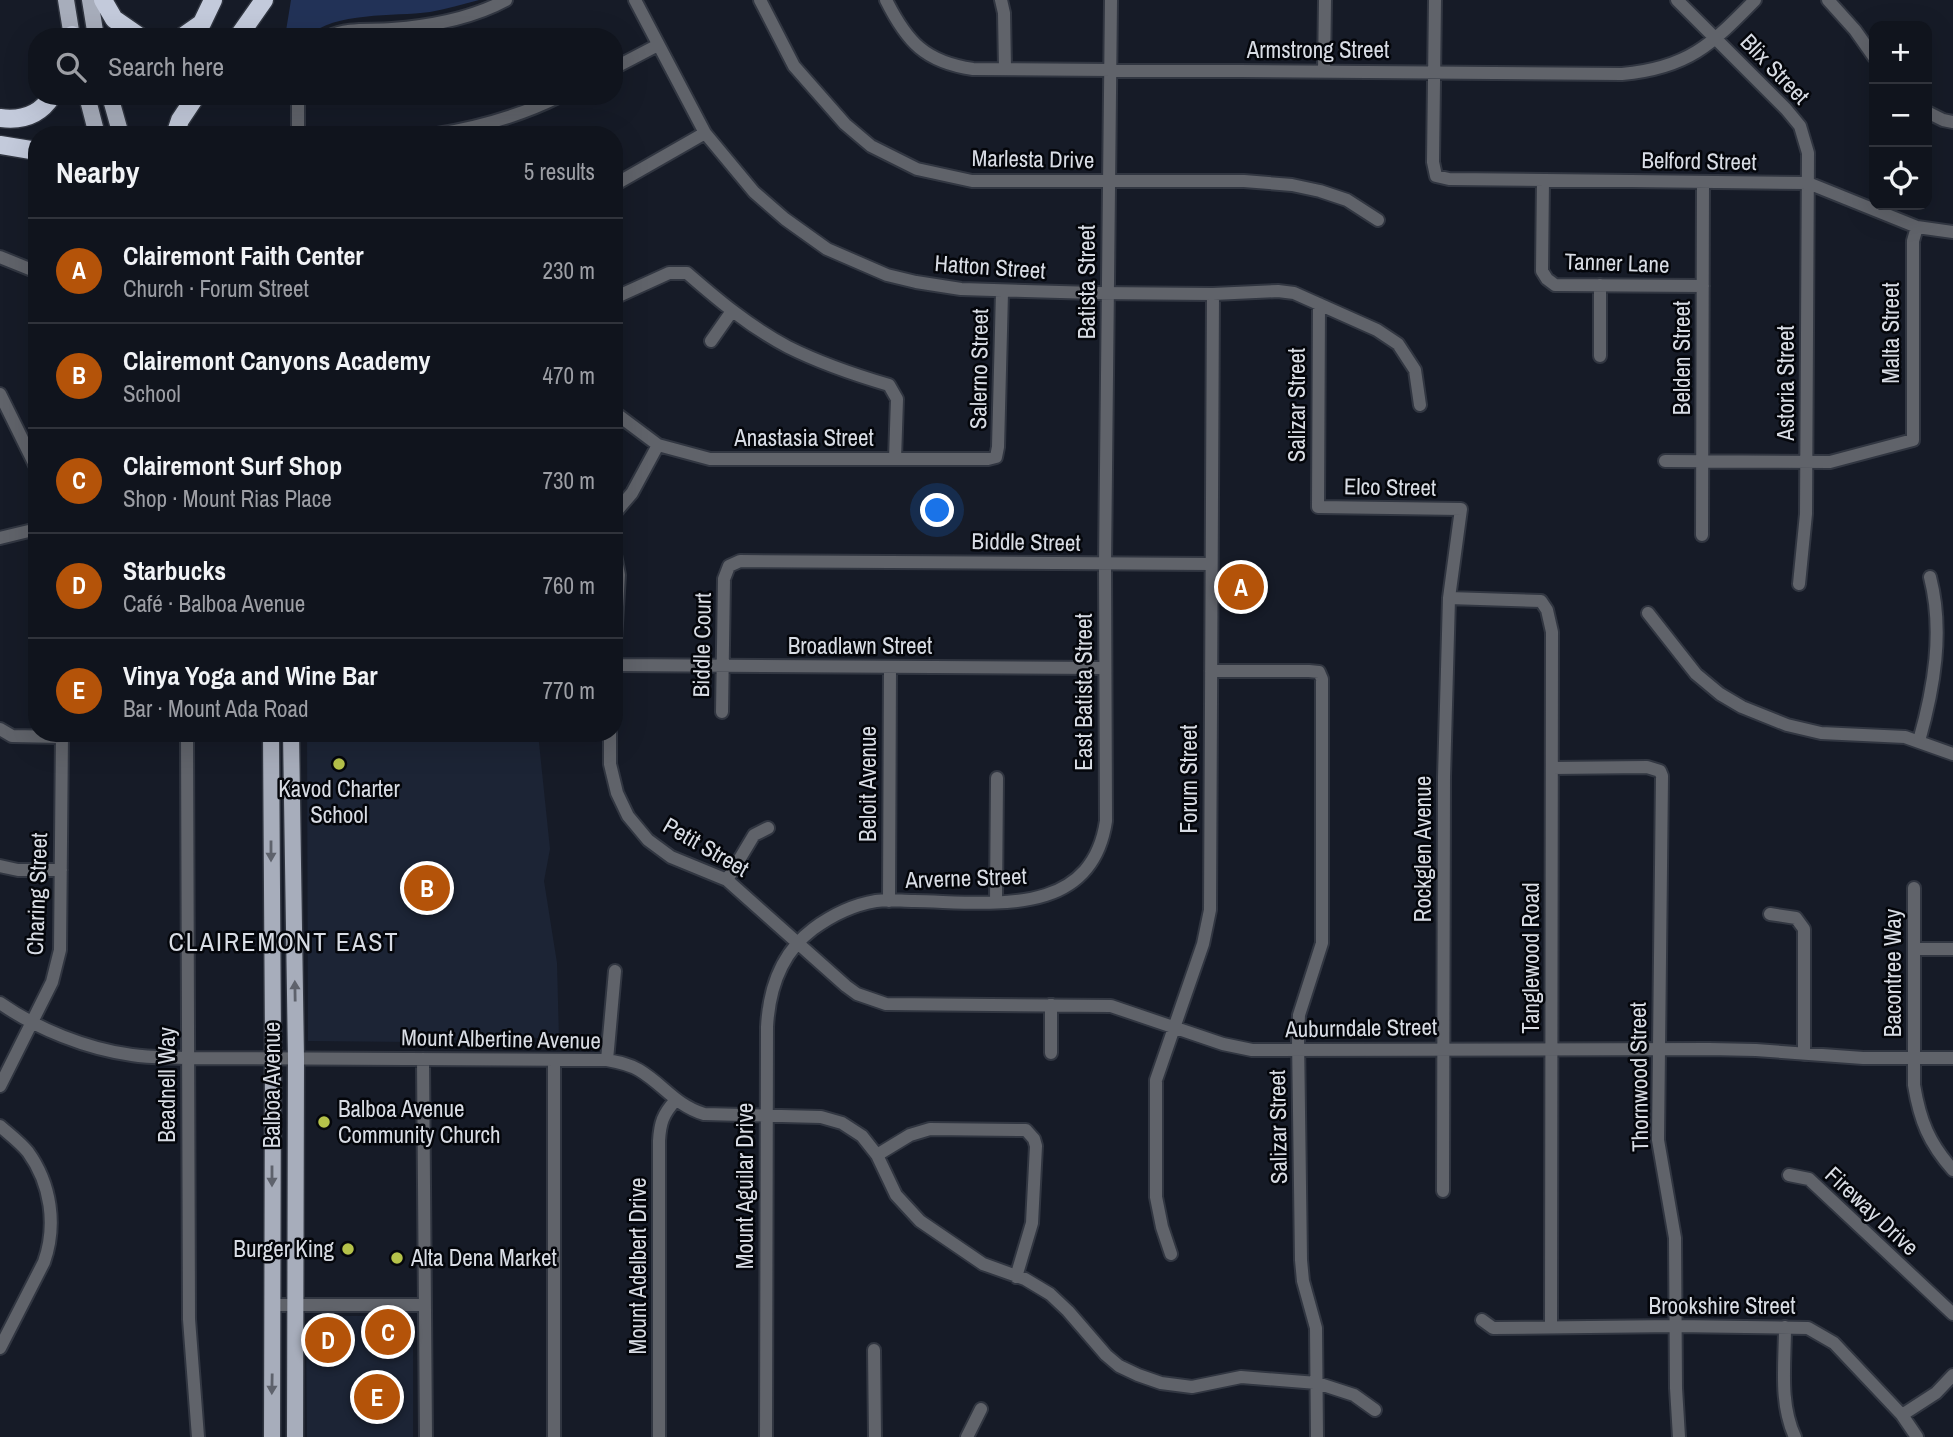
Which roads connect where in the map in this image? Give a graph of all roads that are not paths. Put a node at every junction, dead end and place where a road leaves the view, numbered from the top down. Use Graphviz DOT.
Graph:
graph roads {
  1 [pos="66,0"];
  2 [pos="90,0"];
  3 [pos="103,0"];
  4 [pos="213,0"];
  5 [pos="264,0"];
  6 [pos="506,0"];
  7 [pos="635,0"];
  8 [pos="760,0"];
  9 [pos="886,0"];
  10 [pos="1001,0"];
  11 [pos="1111,0"];
  12 [pos="1325,0"];
  13 [pos="1435,0"];
  14 [pos="1677,0"];
  15 [pos="1755,0"];
  16 [pos="1828,0"];
  17 [pos="71,28"];
  18 [pos="95,28"];
  19 [pos="127,28"];
  20 [pos="195,28"];
  21 [pos="244,28"];
  22 [pos="401,28"];
  23 [pos="1717,39"];
  24 [pos="658,45"];
  25 [pos="1869,50"];
  26 [pos="623,63"];
  27 [pos="1005,69"];
  28 [pos="1111,70"];
  29 [pos="1324,71"];
  30 [pos="1434,72"];
  31 [pos="46,105"];
  32 [pos="89,105"];
  33 [pos="113,105"];
  34 [pos="190,105"];
  35 [pos="298,105"];
  36 [pos="542,105"];
  37 [pos="1932,114"];
  38 [pos="0,118"];
  39 [pos="1953,122"];
  40 [pos="95,126"];
  41 [pos="118,126"];
  42 [pos="178,126"];
  43 [pos="298,126"];
  44 [pos="481,126"];
  45 [pos="705,133"];
  46 [pos="0,145"];
  47 [pos="28,150"];
  48 [pos="623,180"];
  49 [pos="1543,180"];
  50 [pos="1108,182"];
  51 [pos="1703,182"];
  52 [pos="1808,183"];
  53 [pos="1378,220"];
  54 [pos="1917,227"];
  55 [pos="1953,232"];
  56 [pos="0,257"];
  57 [pos="28,268"];
  58 [pos="1600,285"];
  59 [pos="1703,286"];
  60 [pos="1002,292"];
  61 [pos="1108,293"];
  62 [pos="623,294"];
  63 [pos="1213,294"];
  64 [pos="1319,304"];
  65 [pos="732,312"];
  66 [pos="711,341"];
  67 [pos="1600,356"];
  68 [pos="0,394"];
  69 [pos="1420,405"];
  70 [pos="623,419"];
  71 [pos="658,445"];
  72 [pos="999,447"];
  73 [pos="28,451"];
  74 [pos="895,458"];
  75 [pos="1665,461"];
  76 [pos="1702,461"];
  77 [pos="1807,462"];
  78 [pos="623,504"];
  79 [pos="1318,507"];
  80 [pos="1461,509"];
  81 [pos="28,531"];
  82 [pos="1702,535"];
  83 [pos="0,538"];
  84 [pos="1105,564"];
  85 [pos="1212,564"];
  86 [pos="1930,577"];
  87 [pos="724,579"];
  88 [pos="1799,584"];
  89 [pos="1449,598"];
  90 [pos="1648,613"];
  91 [pos="623,666"];
  92 [pos="723,666"];
  93 [pos="890,667"];
  94 [pos="1105,668"];
  95 [pos="1211,671"];
  96 [pos="722,712"];
  97 [pos="0,729"];
  98 [pos="28,736"];
  99 [pos="1919,741"];
  100 [pos="62,742"];
  101 [pos="187,742"];
  102 [pos="271,742"];
  103 [pos="291,742"];
  104 [pos="610,742"];
  105 [pos="1953,754"];
  106 [pos="1552,768"];
  107 [pos="997,778"];
  108 [pos="1106,821"];
  109 [pos="768,828"];
  110 [pos="0,866"];
  111 [pos="61,870"];
  112 [pos="727,880"];
  113 [pos="1914,888"];
  114 [pos="889,901"];
  115 [pos="996,902"];
  116 [pos="1770,914"];
  117 [pos="797,943"];
  118 [pos="1914,949"];
  119 [pos="1953,949"];
  120 [pos="615,971"];
  121 [pos="0,1003"];
  122 [pos="1051,1005"];
  123 [pos="31,1022"];
  124 [pos="1174,1026"];
  125 [pos="1443,1048"];
  126 [pos="1552,1048"];
  127 [pos="1658,1048"];
  128 [pos="1298,1050"];
  129 [pos="1051,1053"];
  130 [pos="1804,1054"];
  131 [pos="187,1058"];
  132 [pos="1913,1058"];
  133 [pos="1953,1058"];
  134 [pos="273,1059"];
  135 [pos="296,1059"];
  136 [pos="423,1059"];
  137 [pos="554,1060"];
  138 [pos="607,1060"];
  139 [pos="0,1086"];
  140 [pos="675,1101"];
  141 [pos="766,1115"];
  142 [pos="0,1126"];
  143 [pos="877,1156"];
  144 [pos="1953,1170"];
  145 [pos="1789,1175"];
  146 [pos="1443,1191"];
  147 [pos="1171,1254"];
  148 [pos="1016,1277"];
  149 [pos="273,1305"];
  150 [pos="296,1305"];
  151 [pos="425,1305"];
  152 [pos="1953,1314"];
  153 [pos="1482,1320"];
  154 [pos="1675,1326"];
  155 [pos="1551,1327"];
  156 [pos="1785,1327"];
  157 [pos="0,1348"];
  158 [pos="874,1350"];
  159 [pos="1953,1375"];
  160 [pos="1317,1383"];
  161 [pos="981,1409"];
  162 [pos="1375,1410"];
  163 [pos="1902,1416"];
  164 [pos="198,1437"];
  165 [pos="272,1437"];
  166 [pos="295,1437"];
  167 [pos="426,1437"];
  168 [pos="554,1437"];
  169 [pos="659,1437"];
  170 [pos="766,1437"];
  171 [pos="875,1437"];
  172 [pos="967,1437"];
  173 [pos="1317,1437"];
  174 [pos="1679,1437"];
  175 [pos="1795,1437"];
  176 [pos="1917,1437"];
  1 -- 17 [label="main road"];
  2 -- 18 [label="main road"];
  3 -- 19 [label="highway"];
  4 -- 20 [label="highway"];
  5 -- 21 [label="highway"];
  6 -- 22 [label="street"];
  7 -- 24 [label="street, Hatton Street"];
  8 -- 50 [label="street, Marlesta Drive"];
  9 -- 27 [label="street, Armstrong Street"];
  10 -- 27 [label="street"];
  11 -- 28 [label="street, Batista Street"];
  12 -- 29 [label="street"];
  13 -- 30 [label="street"];
  14 -- 23 [label="street, Blix Street"];
  15 -- 23 [label="street, Armstrong Street"];
  16 -- 25 [label="street"];
  23 -- 30 [label="street, Armstrong Street"];
  23 -- 52 [label="street, Blix Street"];
  24 -- 26 [label="street"];
  24 -- 45 [label="street, Hatton Street"];
  27 -- 28 [label="street, Armstrong Street"];
  28 -- 29 [label="street, Armstrong Street"];
  28 -- 50 [label="street, Batista Street"];
  29 -- 30 [label="street, Armstrong Street"];
  30 -- 49 [label="street, Belford Street"];
  31 -- 38 [label="highway"];
  32 -- 40 [label="main road"];
  33 -- 41 [label="main road"];
  34 -- 42 [label="highway"];
  35 -- 43 [label="street"];
  36 -- 44 [label="street"];
  37 -- 39 [label="street"];
  45 -- 48 [label="street"];
  45 -- 60 [label="street, Hatton Street"];
  46 -- 47 [label="highway"];
  49 -- 51 [label="street, Belford Street"];
  49 -- 58 [label="street, Tanner Lane"];
  50 -- 53 [label="street, Marlesta Drive"];
  50 -- 61 [label="street, Batista Street"];
  51 -- 52 [label="street, Belford Street"];
  51 -- 59 [label="street, Belden Street"];
  52 -- 54 [label="street, Belford Street"];
  52 -- 77 [label="street, Astoria Street"];
  54 -- 55 [label="street, Belford Street"];
  54 -- 77 [label="street, Malta Street"];
  56 -- 57 [label="street"];
  58 -- 59 [label="street, Tanner Lane"];
  58 -- 67 [label="street"];
  59 -- 76 [label="street, Belden Street"];
  60 -- 61 [label="street, Hatton Street"];
  60 -- 72 [label="street, Salerno Street"];
  61 -- 63 [label="street, Hatton Street"];
  61 -- 84 [label="street, Batista Street"];
  62 -- 65 [label="street"];
  63 -- 64 [label="street, Hatton Street"];
  63 -- 85 [label="street, Forum Street"];
  64 -- 69 [label="street, Hatton Street"];
  64 -- 79 [label="street, Salizar Street"];
  65 -- 66 [label="street"];
  65 -- 74 [label="street"];
  68 -- 73 [label="street"];
  70 -- 71 [label="street, Anastasia Street"];
  71 -- 74 [label="street, Anastasia Street"];
  71 -- 78 [label="street"];
  72 -- 74 [label="street, Anastasia Street"];
  75 -- 76 [label="street"];
  76 -- 77 [label="street"];
  76 -- 82 [label="street, Belden Street"];
  77 -- 88 [label="street, Astoria Street"];
  79 -- 80 [label="street, Elco Street"];
  80 -- 89 [label="street, Rockglen Avenue"];
  81 -- 83 [label="street"];
  84 -- 85 [label="street, Biddle Street"];
  84 -- 87 [label="street, Biddle Street"];
  84 -- 94 [label="street, East Batista Street"];
  85 -- 95 [label="street, Forum Street"];
  86 -- 99 [label="street"];
  87 -- 92 [label="street, Biddle Court"];
  89 -- 106 [label="street, Tanglewood Road"];
  89 -- 125 [label="street, Rockglen Avenue"];
  90 -- 99 [label="street"];
  91 -- 92 [label="street, Broadlawn Street"];
  92 -- 93 [label="street, Broadlawn Street"];
  92 -- 96 [label="street, Biddle Court"];
  93 -- 94 [label="street, Broadlawn Street"];
  93 -- 114 [label="street, Beloit Avenue"];
  94 -- 108 [label="street, East Batista Street"];
  95 -- 124 [label="street, Forum Street"];
  95 -- 128 [label="street, Salizar Street"];
  97 -- 98 [label="street"];
  99 -- 105 [label="street"];
  100 -- 111 [label="street, Charing Street"];
  101 -- 131 [label="street, Beadnell Way"];
  102 -- 134 [label="main road, Balboa Avenue, one-way"];
  135 -- 103 [label="main road, Balboa Avenue, one-way"];
  104 -- 112 [label="street, Petit Street"];
  106 -- 126 [label="street, Tanglewood Road"];
  106 -- 127 [label="street, Thornwood Street"];
  107 -- 115 [label="street"];
  108 -- 115 [label="street, Arverne Street"];
  109 -- 112 [label="street"];
  110 -- 111 [label="street"];
  111 -- 123 [label="street, Charing Street"];
  112 -- 117 [label="street, Petit Street"];
  113 -- 118 [label="street, Bacontree Way"];
  114 -- 115 [label="street, Arverne Street"];
  114 -- 117 [label="street, Arverne Street"];
  116 -- 130 [label="street"];
  117 -- 122 [label="street, Auburndale Street"];
  117 -- 141 [label="street, Mount Aguilar Drive"];
  118 -- 119 [label="street"];
  118 -- 132 [label="street, Bacontree Way"];
  120 -- 138 [label="street"];
  121 -- 123 [label="street, Mount Albertine Avenue"];
  122 -- 124 [label="street, Auburndale Street"];
  122 -- 129 [label="street"];
  123 -- 131 [label="street, Mount Albertine Avenue"];
  123 -- 139 [label="street, Charing Street"];
  124 -- 128 [label="street, Auburndale Street"];
  124 -- 147 [label="street, Forum Street"];
  125 -- 126 [label="street, Auburndale Street"];
  125 -- 128 [label="street, Auburndale Street"];
  125 -- 146 [label="street, Rockglen Avenue"];
  126 -- 127 [label="street, Auburndale Street"];
  126 -- 155 [label="street, Tanglewood Road"];
  127 -- 130 [label="street, Auburndale Street"];
  127 -- 154 [label="street, Thornwood Street"];
  128 -- 160 [label="street, Salizar Street"];
  130 -- 132 [label="street, Auburndale Street"];
  131 -- 134 [label="street, Mount Albertine Avenue"];
  131 -- 164 [label="street, Beadnell Way"];
  132 -- 133 [label="street, Auburndale Street"];
  132 -- 144 [label="street, Bacontree Way"];
  134 -- 135 [label="street, Mount Albertine Avenue"];
  134 -- 149 [label="main road, Balboa Avenue, one-way"];
  135 -- 136 [label="street, Mount Albertine Avenue"];
  135 -- 150 [label="main road, Balboa Avenue"];
  136 -- 137 [label="street, Mount Albertine Avenue"];
  136 -- 151 [label="street"];
  137 -- 138 [label="street, Mount Albertine Avenue"];
  137 -- 168 [label="street"];
  138 -- 140 [label="street, Mount Albertine Avenue"];
  140 -- 141 [label="street, Mount Albertine Avenue"];
  140 -- 169 [label="street, Mount Adelbert Drive"];
  141 -- 143 [label="street, Mount Albertine Avenue"];
  141 -- 170 [label="street, Mount Aguilar Drive"];
  142 -- 157 [label="street"];
  143 -- 148 [label="street, Mount Albertine Avenue"];
  143 -- 148 [label="street"];
  145 -- 152 [label="street, Fireway Drive"];
  148 -- 160 [label="street, Mount Albertine Avenue"];
  149 -- 150 [label="street"];
  149 -- 165 [label="main road, Balboa Avenue, one-way"];
  150 -- 151 [label="street"];
  150 -- 166 [label="main road, Balboa Avenue"];
  151 -- 167 [label="street"];
  153 -- 155 [label="street, Brookshire Street"];
  154 -- 155 [label="street, Brookshire Street"];
  154 -- 156 [label="street, Brookshire Street"];
  154 -- 174 [label="street, Thornwood Street"];
  156 -- 163 [label="street, Brookshire Street"];
  156 -- 175 [label="street"];
  158 -- 171 [label="street"];
  159 -- 163 [label="street"];
  160 -- 162 [label="street, Mount Albertine Avenue"];
  160 -- 173 [label="street, Salizar Street"];
  161 -- 172 [label="street"];
  163 -- 176 [label="street, Brookshire Street"];
}
